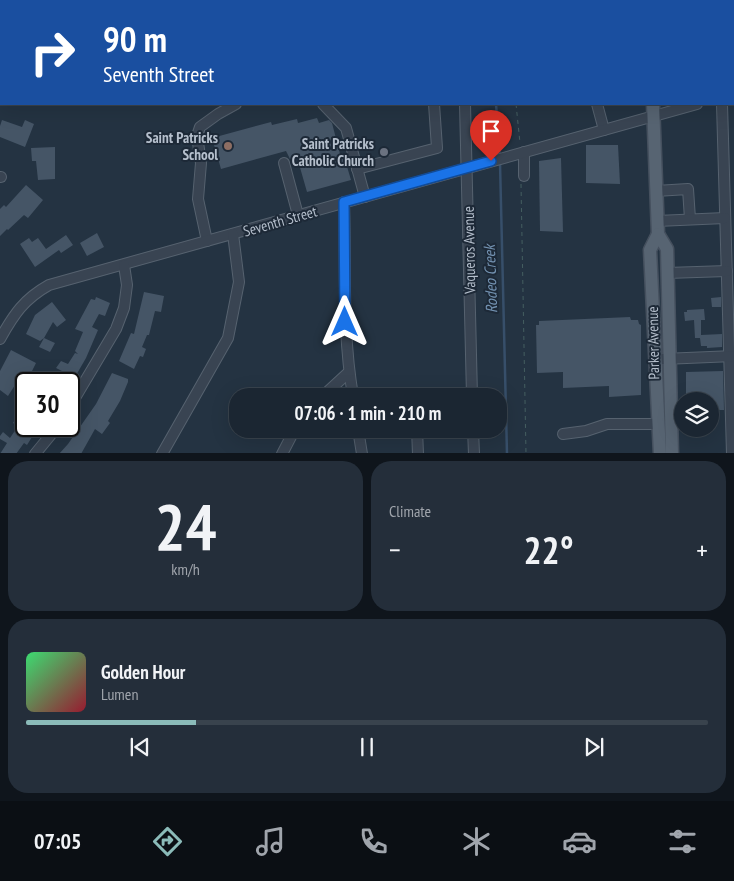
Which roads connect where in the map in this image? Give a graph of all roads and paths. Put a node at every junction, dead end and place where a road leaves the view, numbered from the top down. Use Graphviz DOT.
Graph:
graph roads {
  1 [pos="234,105"];
  2 [pos="324,105"];
  3 [pos="434,105"];
  4 [pos="465,105"];
  5 [pos="516,105"];
  6 [pos="597,105"];
  7 [pos="690,105"];
  8 [pos="722,105"];
  9 [pos="654,110"];
  10 [pos="604,130"];
  11 [pos="519,154"];
  12 [pos="284,163"];
  13 [pos="467,168"];
  14 [pos="357,170"];
  15 [pos="523,180"];
  16 [pos="656,191"];
  17 [pos="365,197"];
  18 [pos="344,202"];
  19 [pos="298,215"];
  20 [pos="725,218"];
  21 [pos="690,219"];
  22 [pos="658,227"];
  23 [pos="233,234"];
  24 [pos="207,241"];
  25 [pos="124,264"];
  26 [pos="727,271"];
  27 [pos="667,273"];
  28 [pos="0,339"];
  29 [pos="732,356"];
  30 [pos="670,358"];
  31 [pos="656,359"];
  32 [pos="349,372"];
  33 [pos="332,388"];
  34 [pos="352,388"];
  35 [pos="472,388"];
  36 [pos="80,390"];
  37 [pos="658,424"];
  38 [pos="563,434"];
  39 [pos="49,437"];
  40 [pos="290,438"];
  41 [pos="359,438"];
  42 [pos="417,438"];
  43 [pos="473,438"];
  44 [pos="36,453"];
  45 [pos="163,453"];
  46 [pos="283,453"];
  47 [pos="362,453"];
  48 [pos="418,453"];
  49 [pos="474,453"];
  50 [pos="526,453"];
  51 [pos="660,453"];
  52 [pos="672,453"];
  53 [pos="732,453"];
  1 -- 24 [label="street"];
  2 -- 14 [label="street"];
  3 -- 14 [label="street"];
  4 -- 13 [label="street, Vaqueros Avenue"];
  5 -- 11 [label="path"];
  6 -- 10 [label="street"];
  7 -- 9 [label="street, Seventh Street"];
  8 -- 20 [label="street"];
  9 -- 10 [label="street, Seventh Street"];
  9 -- 16 [label="main road, Parker Avenue"];
  10 -- 11 [label="street, Seventh Street"];
  11 -- 13 [label="street, Seventh Street"];
  11 -- 15 [label="street"];
  12 -- 19 [label="street"];
  13 -- 17 [label="street, Seventh Street"];
  13 -- 35 [label="street, Vaqueros Avenue"];
  14 -- 17 [label="street"];
  15 -- 50 [label="path"];
  16 -- 21 [label="street"];
  16 -- 22 [label="main road, Parker Avenue"];
  17 -- 18 [label="street, Seventh Street"];
  18 -- 19 [label="street, Seventh Street"];
  18 -- 32 [label="street"];
  19 -- 23 [label="street, Seventh Street"];
  20 -- 21 [label="street"];
  20 -- 26 [label="street"];
  21 -- 22 [label="street"];
  22 -- 27 [label="main road, Parker Avenue"];
  22 -- 31 [label="main road, Parker Avenue"];
  23 -- 24 [label="street, Seventh Street"];
  23 -- 45 [label="street"];
  24 -- 25 [label="street, Seventh Street"];
  25 -- 28 [label="street, Seventh Street"];
  25 -- 36 [label="street"];
  26 -- 27 [label="street"];
  26 -- 29 [label="street"];
  27 -- 30 [label="main road, Parker Avenue"];
  29 -- 30 [label="street"];
  29 -- 53 [label="street"];
  30 -- 31 [label="street"];
  30 -- 52 [label="main road, Parker Avenue"];
  31 -- 37 [label="main road, Parker Avenue"];
  32 -- 33 [label="street"];
  32 -- 34 [label="street"];
  37 -- 38 [label="street"];
  37 -- 51 [label="main road, Parker Avenue"];
  39 -- 44 [label="street"];
  40 -- 46 [label="street"];
  41 -- 47 [label="street"];
  42 -- 48 [label="street"];
  43 -- 49 [label="street"];
}
